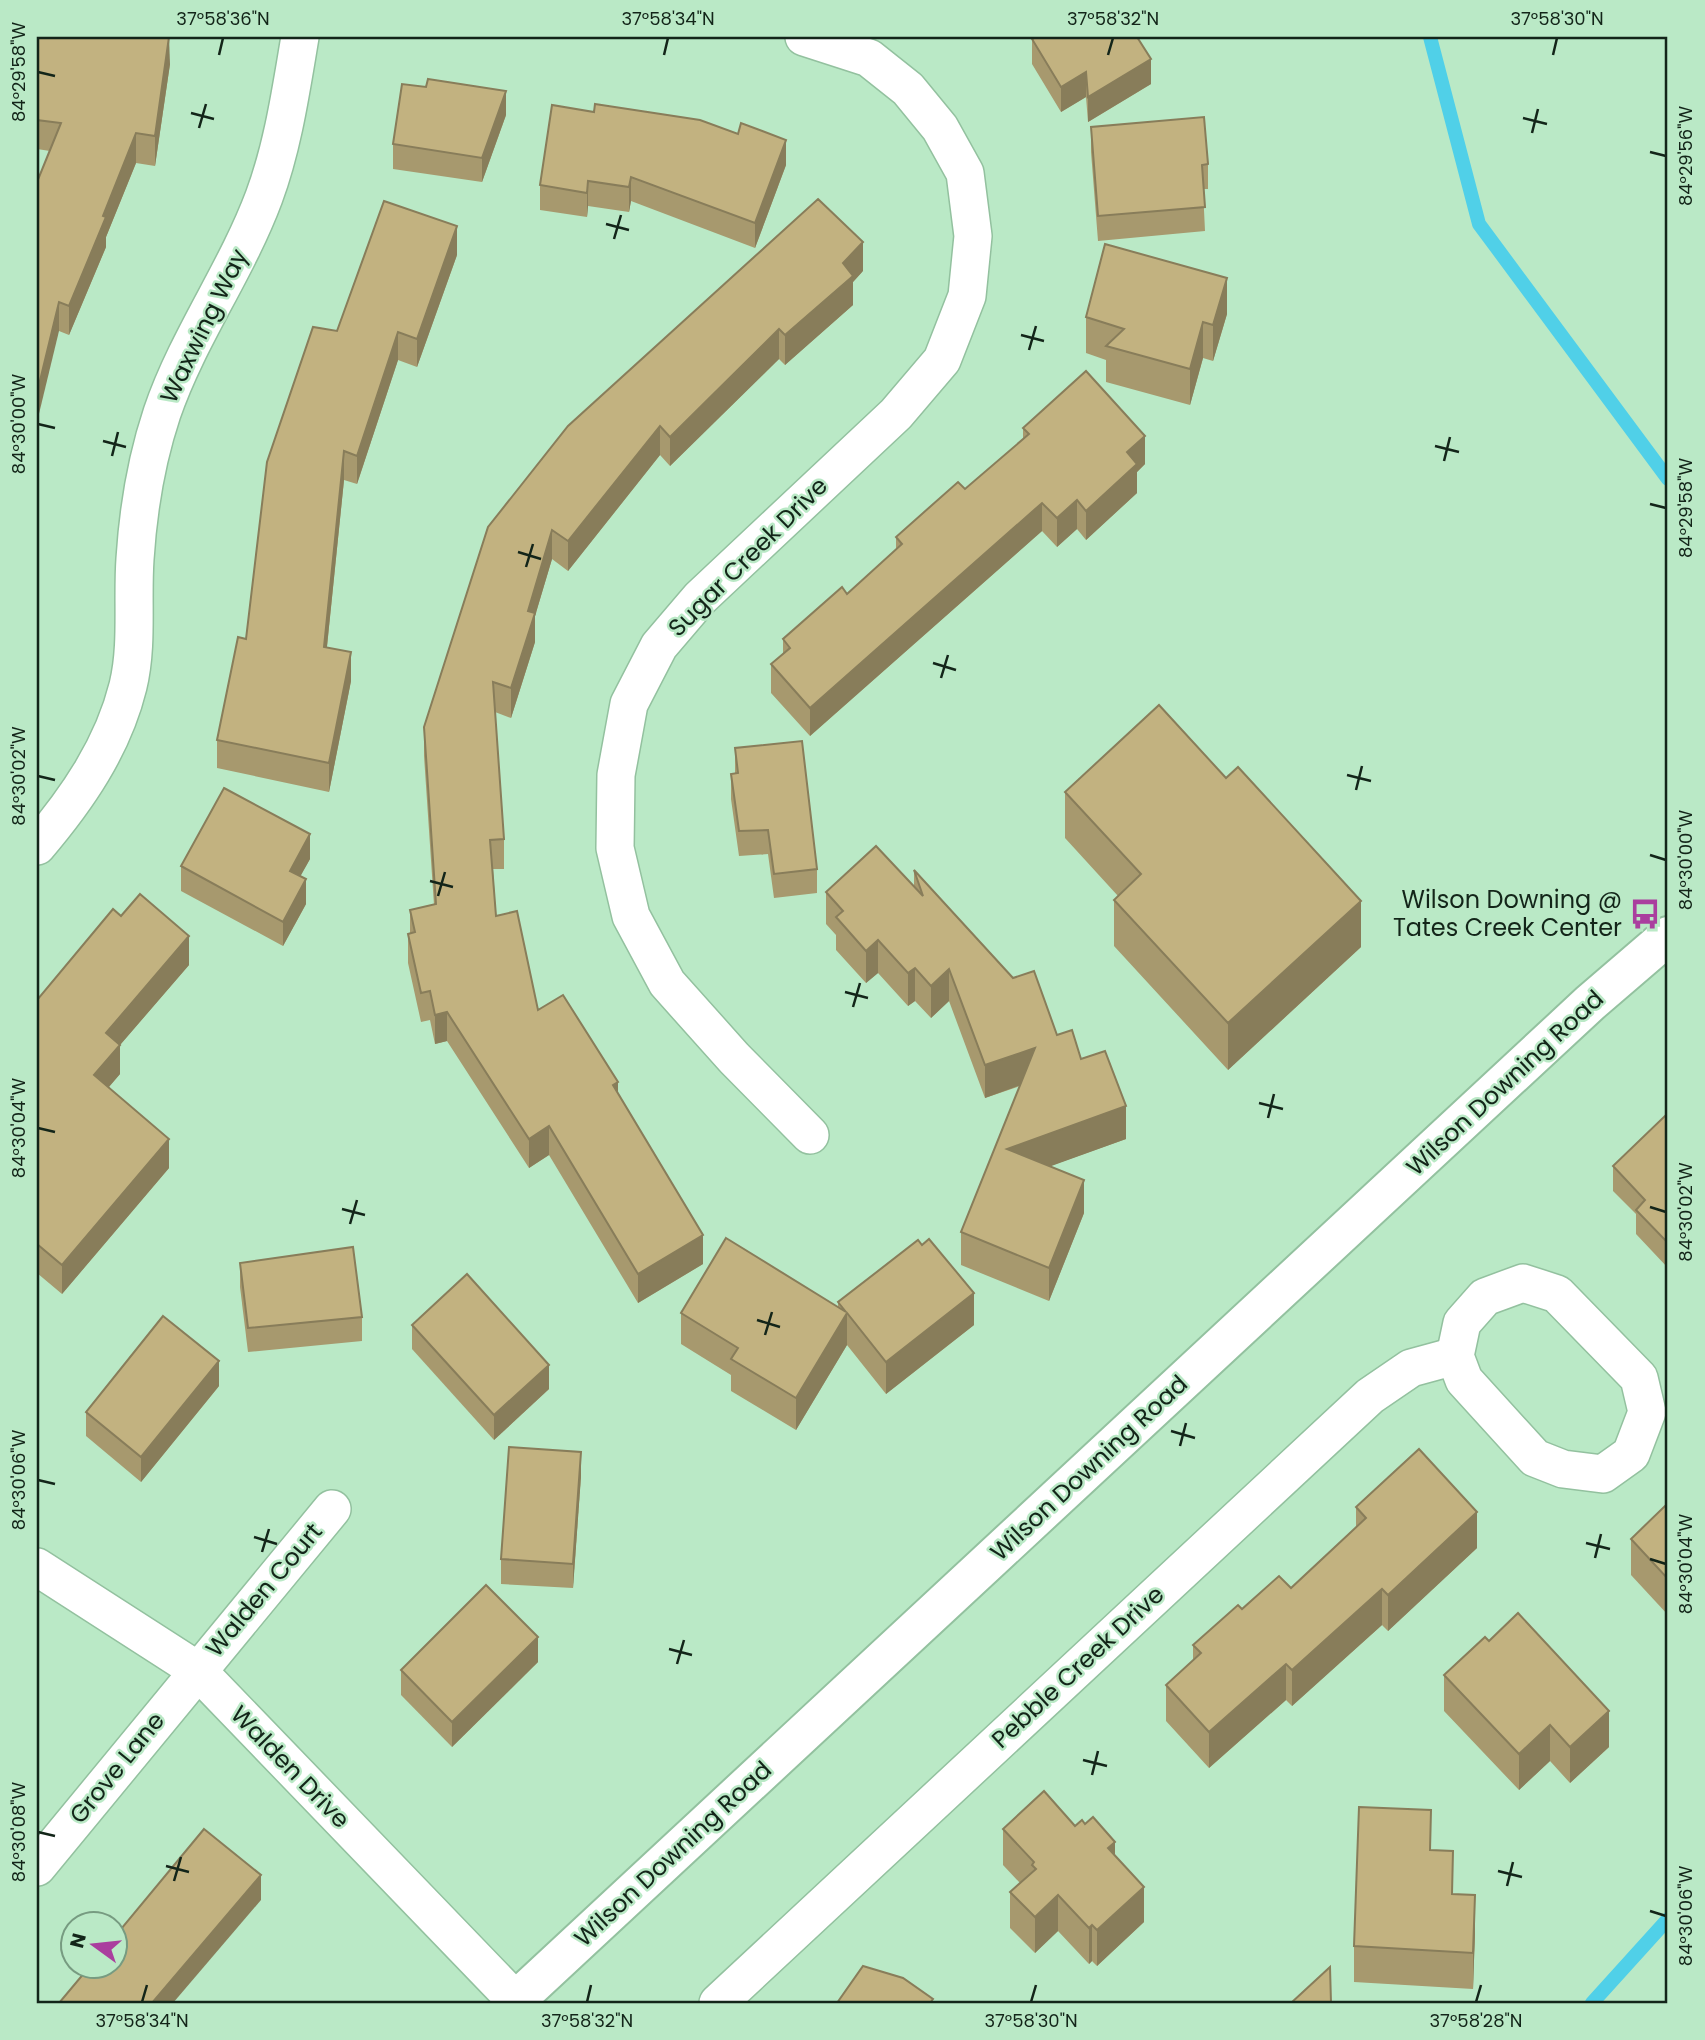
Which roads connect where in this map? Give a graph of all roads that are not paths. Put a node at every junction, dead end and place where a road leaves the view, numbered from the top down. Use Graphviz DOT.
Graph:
graph roads {
  1 [pos="300,37"];
  2 [pos="804,37"];
  3 [pos="37,846"];
  4 [pos="1668,936"];
  5 [pos="810,1135"];
  6 [pos="1455,1356"];
  7 [pos="332,1509"];
  8 [pos="37,1567"];
  9 [pos="197,1670"];
  10 [pos="37,1867"];
  11 [pos="515,2002"];
  12 [pos="718,2003"];
  1 -- 3 [label="street, Waxwing Way"];
  2 -- 5 [label="street, Sugar Creek Drive"];
  4 -- 11 [label="street, Wilson Downing Road"];
  6 -- 6 [label="street"];
  6 -- 12 [label="street, Pebble Creek Drive"];
  7 -- 9 [label="street, Walden Court"];
  8 -- 9 [label="street, Walden Drive"];
  9 -- 10 [label="street, Grove Lane"];
  9 -- 11 [label="street, Walden Drive"];
}
